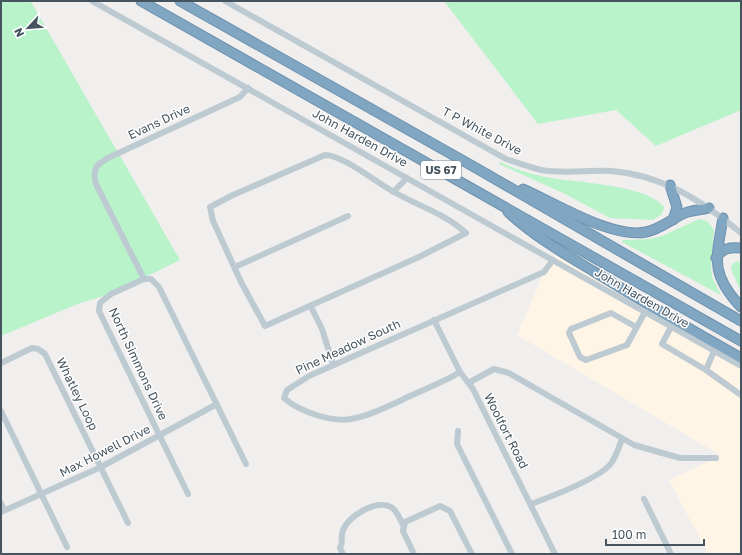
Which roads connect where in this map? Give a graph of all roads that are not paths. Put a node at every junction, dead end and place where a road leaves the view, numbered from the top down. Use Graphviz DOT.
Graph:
graph roads {
  1 [pos="92,1"];
  2 [pos="141,1"];
  3 [pos="180,1"];
  4 [pos="225,1"];
  5 [pos="248,88"];
  6 [pos="476,168"];
  7 [pos="407,178"];
  8 [pos="670,185"];
  9 [pos="393,192"];
  10 [pos="496,201"];
  11 [pos="709,208"];
  12 [pos="348,216"];
  13 [pos="723,218"];
  14 [pos="673,220"];
  15 [pos="741,233"];
  16 [pos="741,248"];
  17 [pos="716,258"];
  18 [pos="553,260"];
  19 [pos="235,266"];
  20 [pos="144,279"];
  21 [pos="311,307"];
  22 [pos="741,307"];
  23 [pos="645,312"];
  24 [pos="434,320"];
  25 [pos="741,321"];
  26 [pos="636,327"];
  27 [pos="671,327"];
  28 [pos="741,341"];
  29 [pos="714,351"];
  30 [pos="741,358"];
  31 [pos="1,362"];
  32 [pos="333,364"];
  33 [pos="741,366"];
  34 [pos="706,370"];
  35 [pos="460,372"];
  36 [pos="470,382"];
  37 [pos="741,395"];
  38 [pos="216,404"];
  39 [pos="1,411"];
  40 [pos="4,424"];
  41 [pos="458,431"];
  42 [pos="159,436"];
  43 [pos="622,439"];
  44 [pos="716,458"];
  45 [pos="246,464"];
  46 [pos="101,467"];
  47 [pos="41,494"];
  48 [pos="188,494"];
  49 [pos="644,499"];
  50 [pos="1,503"];
  51 [pos="532,504"];
  52 [pos="3,511"];
  53 [pos="128,523"];
  54 [pos="403,526"];
  55 [pos="67,547"];
  56 [pos="343,554"];
  57 [pos="414,554"];
  58 [pos="472,554"];
  59 [pos="512,554"];
  60 [pos="555,554"];
  61 [pos="671,554"];
  1 -- 5 [label="street, John Harden Drive"];
  2 -- 10 [label="highway, US 67"];
  3 -- 6 [label="highway, US 67"];
  4 -- 8 [label="street, T P White Drive"];
  5 -- 7 [label="street, John Harden Drive"];
  5 -- 20 [label="street, Evans Drive"];
  6 -- 14 [label="highway"];
  6 -- 25 [label="highway, US 67"];
  7 -- 9 [label="street"];
  7 -- 18 [label="street, John Harden Drive"];
  8 -- 11 [label="street, T P White Drive"];
  8 -- 14 [label="highway"];
  9 -- 19 [label="street"];
  9 -- 21 [label="street"];
  10 -- 28 [label="highway, US 67"];
  10 -- 30 [label="highway"];
  11 -- 13 [label="street, T P White Drive"];
  11 -- 14 [label="highway"];
  12 -- 19 [label="street"];
  13 -- 15 [label="street, T P White Drive"];
  13 -- 17 [label="highway"];
  16 -- 17 [label="highway"];
  17 -- 22 [label="highway"];
  18 -- 23 [label="street, John Harden Drive"];
  18 -- 24 [label="street, Pine Meadow South"];
  19 -- 21 [label="street"];
  20 -- 38 [label="street"];
  20 -- 42 [label="street, North Simmons Drive"];
  21 -- 32 [label="street"];
  23 -- 26 [label="street"];
  23 -- 27 [label="street, John Harden Drive"];
  24 -- 32 [label="street, Pine Meadow South"];
  24 -- 35 [label="street, Woolfort Road"];
  26 -- 26 [label="street"];
  27 -- 29 [label="street, John Harden Drive"];
  27 -- 34 [label="street"];
  29 -- 33 [label="street, John Harden Drive"];
  29 -- 34 [label="street"];
  31 -- 46 [label="street, Whatley Loop"];
  32 -- 35 [label="street, Pine Meadow South"];
  34 -- 37 [label="street"];
  35 -- 36 [label="street, Woolfort Road"];
  36 -- 43 [label="street"];
  36 -- 51 [label="street, Woolfort Road"];
  38 -- 42 [label="street, Max Howell Drive"];
  38 -- 45 [label="street"];
  39 -- 40 [label="street"];
  40 -- 47 [label="street"];
  41 -- 59 [label="street"];
  42 -- 46 [label="street, Max Howell Drive"];
  42 -- 48 [label="street, North Simmons Drive"];
  43 -- 44 [label="street"];
  43 -- 51 [label="street"];
  46 -- 47 [label="street, Max Howell Drive"];
  46 -- 53 [label="street, Whatley Loop"];
  47 -- 52 [label="street, Max Howell Drive"];
  47 -- 55 [label="street"];
  49 -- 61 [label="street"];
  50 -- 52 [label="street"];
  51 -- 60 [label="street, Woolfort Road"];
  54 -- 56 [label="street"];
  54 -- 57 [label="street"];
  54 -- 58 [label="street"];
}
